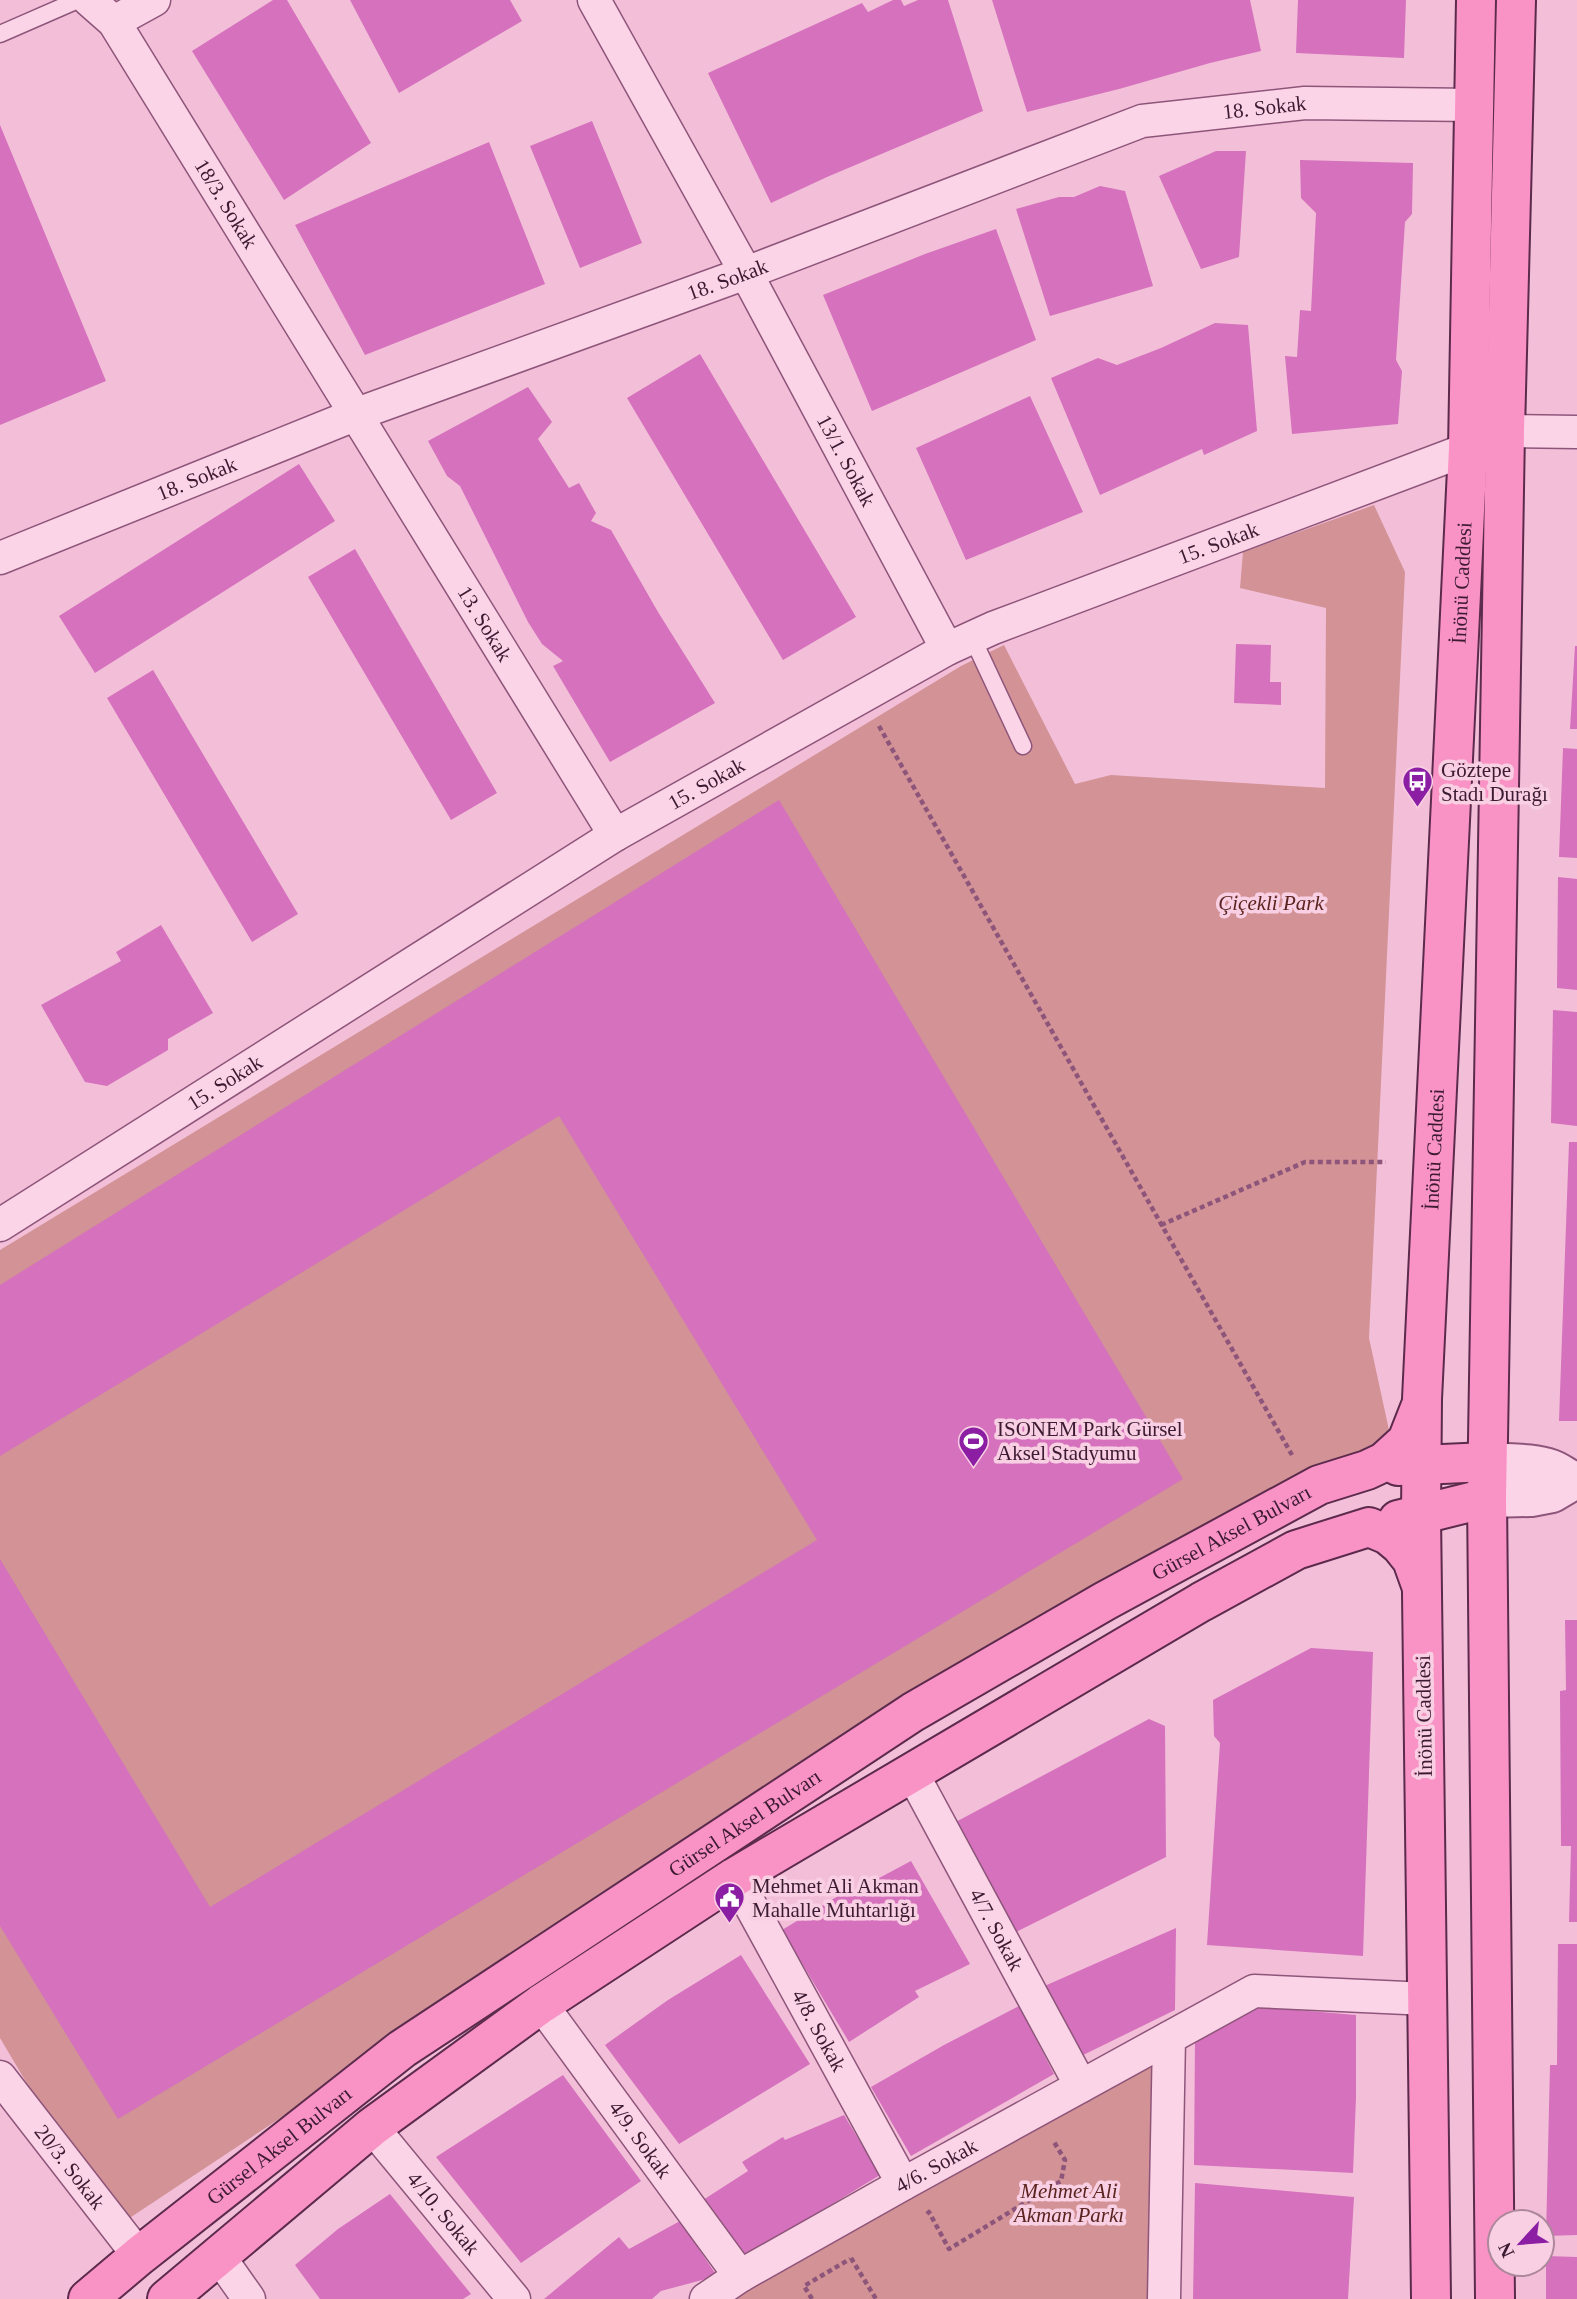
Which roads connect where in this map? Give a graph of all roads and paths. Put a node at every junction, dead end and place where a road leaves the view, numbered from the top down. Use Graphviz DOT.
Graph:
graph roads {
  1 [pos="78,0"];
  2 [pos="89,0"];
  3 [pos="154,0"];
  4 [pos="594,0"];
  5 [pos="1476,0"];
  6 [pos="1516,0"];
  7 [pos="114,22"];
  8 [pos="0,33"];
  9 [pos="1475,105"];
  10 [pos="746,273"];
  11 [pos="357,414"];
  12 [pos="1505,431"];
  13 [pos="1577,432"];
  14 [pos="1468,449"];
  15 [pos="0,558"];
  16 [pos="959,643"];
  17 [pos="862,696"];
  18 [pos="1023,746"];
  19 [pos="615,835"];
  20 [pos="1386,1162"];
  21 [pos="1161,1224"];
  22 [pos="0,1225"];
  23 [pos="1422,1399"];
  24 [pos="1423,1464"];
  25 [pos="1373,1467"];
  26 [pos="1487,1480"];
  27 [pos="1574,1481"];
  28 [pos="1311,1489"];
  29 [pos="1421,1515"];
  30 [pos="1369,1527"];
  31 [pos="1422,1593"];
  32 [pos="912,1773"];
  33 [pos="735,1877"];
  34 [pos="1428,1999"];
  35 [pos="541,2004"];
  36 [pos="1169,2038"];
  37 [pos="0,2077"];
  38 [pos="1081,2086"];
  39 [pos="1037,2110"];
  40 [pos="372,2127"];
  41 [pos="903,2184"];
  42 [pos="918,2219"];
  43 [pos="862,2252"];
  44 [pos="218,2255"];
  45 [pos="139,2256"];
  46 [pos="851,2258"];
  47 [pos="740,2276"];
  48 [pos="89,2299"];
  49 [pos="167,2299"];
  50 [pos="249,2299"];
  51 [pos="514,2299"];
  52 [pos="706,2299"];
  53 [pos="812,2299"];
  54 [pos="876,2299"];
  55 [pos="1164,2299"];
  56 [pos="1431,2299"];
  57 [pos="1495,2299"];
  1 -- 8 [label="lane"];
  2 -- 7 [label="street, 18/3. Sokak"];
  3 -- 7 [label="street"];
  4 -- 10 [label="street"];
  5 -- 9 [label="main road, İnönü Caddesi"];
  6 -- 12 [label="main road, İnönü Caddesi"];
  7 -- 11 [label="street, 18/3. Sokak"];
  9 -- 10 [label="street, 18. Sokak"];
  9 -- 14 [label="main road, İnönü Caddesi"];
  10 -- 11 [label="street, 18. Sokak"];
  10 -- 16 [label="street, 13/1. Sokak"];
  11 -- 15 [label="street, 18. Sokak"];
  11 -- 19 [label="street, 13. Sokak"];
  12 -- 13 [label="street"];
  12 -- 26 [label="main road, İnönü Caddesi"];
  14 -- 16 [label="street, 15. Sokak"];
  14 -- 23 [label="main road, İnönü Caddesi"];
  16 -- 17 [label="street, 15. Sokak"];
  16 -- 18 [label="lane"];
  17 -- 19 [label="street, 15. Sokak"];
  17 -- 21 [label="path"];
  19 -- 22 [label="street, 15. Sokak"];
  20 -- 21 [label="path"];
  21 -- 28 [label="path"];
  23 -- 24 [label="main road, İnönü Caddesi"];
  23 -- 25 [label="main road, Gürsel Aksel Bulvarı"];
  24 -- 25 [label="main road"];
  24 -- 26 [label="main road"];
  24 -- 29 [label="main road, İnönü Caddesi"];
  25 -- 28 [label="main road, Gürsel Aksel Bulvarı"];
  26 -- 27 [label="street"];
  26 -- 29 [label="main road, Gürsel Aksel Bulvarı"];
  26 -- 57 [label="main road, İnönü Caddesi"];
  28 -- 45 [label="main road, Gürsel Aksel Bulvarı"];
  29 -- 30 [label="main road, Gürsel Aksel Bulvarı"];
  29 -- 31 [label="main road, İnönü Caddesi"];
  30 -- 31 [label="main road"];
  30 -- 32 [label="main road, Gürsel Aksel Bulvarı"];
  31 -- 34 [label="main road, İnönü Caddesi"];
  32 -- 33 [label="main road, Gürsel Aksel Bulvarı"];
  32 -- 38 [label="street, 4/7. Sokak"];
  33 -- 35 [label="main road, Gürsel Aksel Bulvarı"];
  33 -- 41 [label="street, 4/8. Sokak"];
  34 -- 36 [label="street, 4/6. Sokak"];
  34 -- 56 [label="main road, İnönü Caddesi"];
  35 -- 40 [label="main road, Gürsel Aksel Bulvarı"];
  35 -- 47 [label="street, 4/9. Sokak"];
  36 -- 38 [label="street, 4/6. Sokak"];
  36 -- 55 [label="street"];
  37 -- 45 [label="street, 20/3. Sokak"];
  38 -- 39 [label="street, 4/6. Sokak"];
  39 -- 41 [label="street, 4/6. Sokak"];
  39 -- 42 [label="path"];
  40 -- 44 [label="main road, Gürsel Aksel Bulvarı"];
  40 -- 51 [label="street, 4/10. Sokak"];
  41 -- 47 [label="street, 4/6. Sokak"];
  43 -- 46 [label="path"];
  44 -- 45 [label="main road"];
  44 -- 49 [label="main road, Gürsel Aksel Bulvarı"];
  44 -- 50 [label="street"];
  45 -- 48 [label="main road, Gürsel Aksel Bulvarı"];
  46 -- 53 [label="path"];
  46 -- 54 [label="path"];
  47 -- 52 [label="street, 4/6. Sokak"];
}
